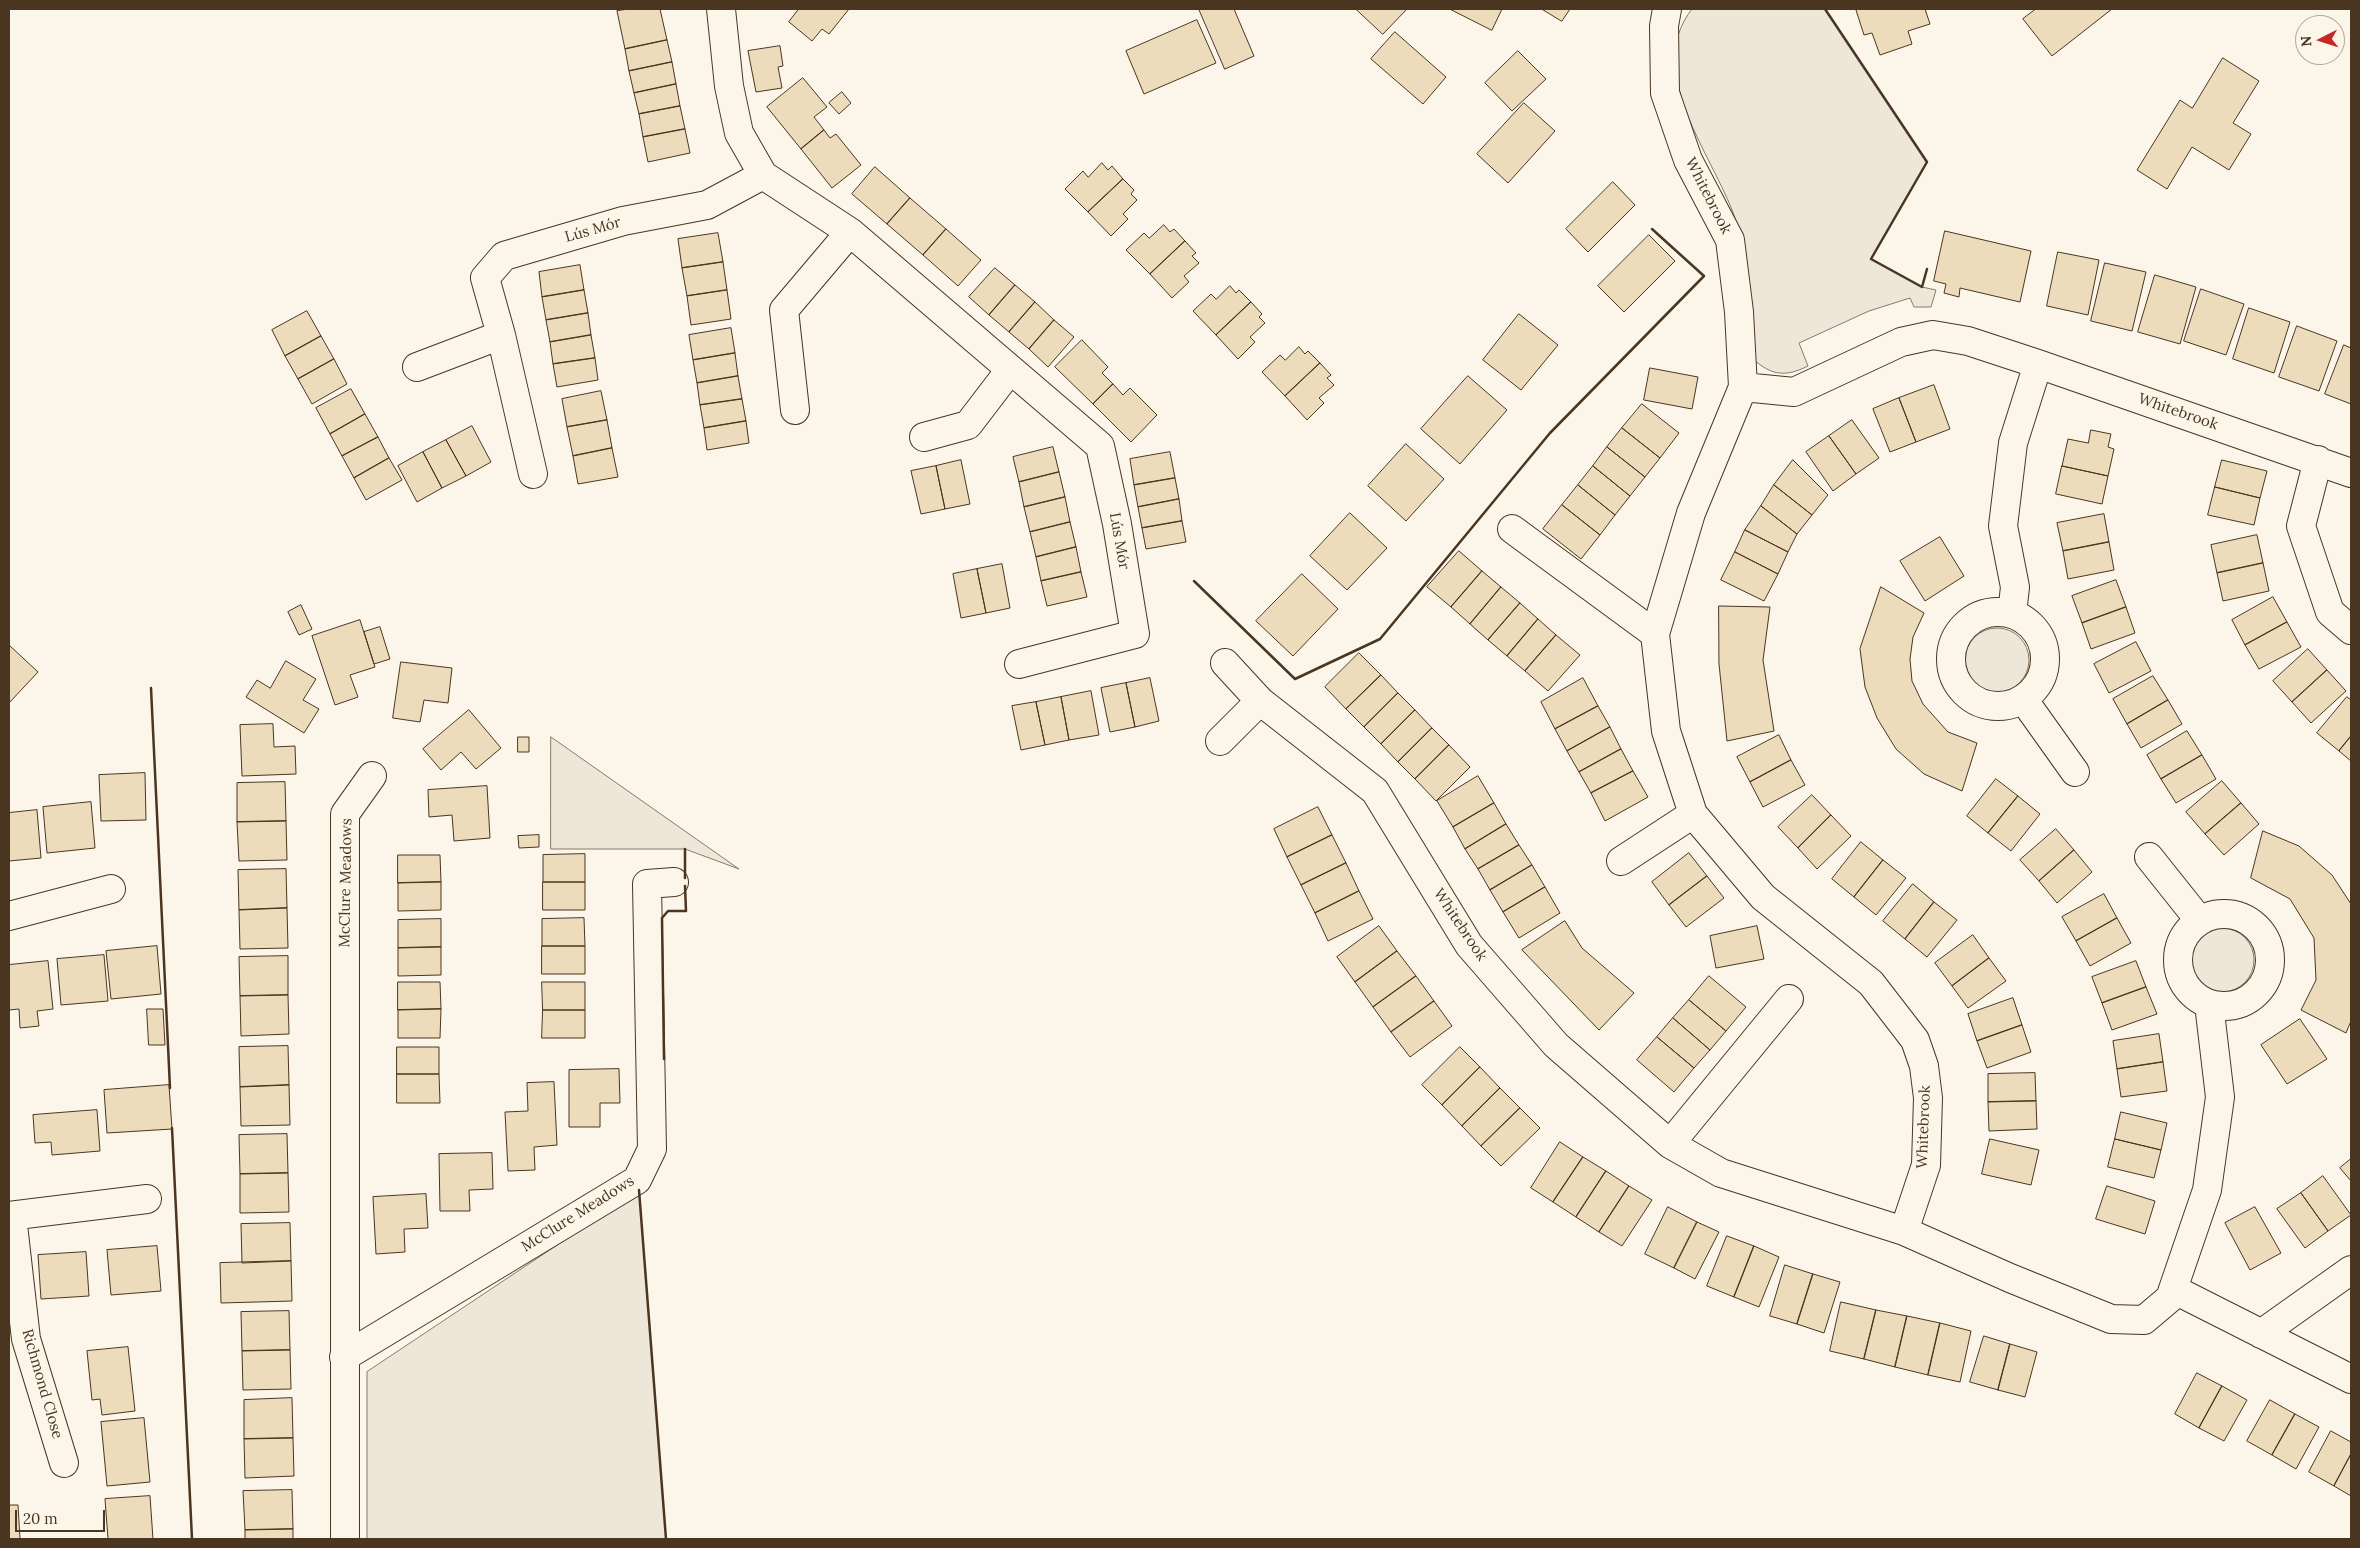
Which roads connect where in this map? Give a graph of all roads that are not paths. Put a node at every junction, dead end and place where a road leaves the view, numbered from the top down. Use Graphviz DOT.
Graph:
graph roads {
  1 [pos="721,9"];
  2 [pos="1667,9"];
  3 [pos="763,175"];
  4 [pos="850,232"];
  5 [pos="501,335"];
  6 [pos="2038,364"];
  7 [pos="417,367"];
  8 [pos="1010,370"];
  9 [pos="1743,387"];
  10 [pos="795,410"];
  11 [pos="924,437"];
  12 [pos="2318,460"];
  13 [pos="2351,473"];
  14 [pos="534,474"];
  15 [pos="1512,529"];
  16 [pos="2012,614"];
  17 [pos="2351,630"];
  18 [pos="1655,634"];
  19 [pos="1225,663"];
  20 [pos="1020,664"];
  21 [pos="2023,699"];
  22 [pos="1260,701"];
  23 [pos="1220,741"];
  24 [pos="2076,772"];
  25 [pos="372,776"];
  26 [pos="1693,814"];
  27 [pos="2149,856"];
  28 [pos="1621,861"];
  29 [pos="674,882"];
  30 [pos="110,889"];
  31 [pos="9,916"];
  32 [pos="2200,921"];
  33 [pos="1790,999"];
  34 [pos="2209,1004"];
  35 [pos="1670,1144"];
  36 [pos="147,1199"];
  37 [pos="11,1216"];
  38 [pos="1904,1231"];
  39 [pos="2351,1270"];
  40 [pos="2173,1289"];
  41 [pos="2261,1334"];
  42 [pos="344,1357"];
  43 [pos="2351,1379"];
  44 [pos="64,1463"];
  45 [pos="345,1539"];
  1 -- 3 [label="street, Lús Mór"];
  2 -- 9 [label="street, Whitebrook"];
  3 -- 4 [label="street, Lús Mór"];
  3 -- 5 [label="street, Lús Mór"];
  4 -- 8 [label="street, Lús Mór"];
  4 -- 10 [label="street"];
  5 -- 7 [label="street"];
  5 -- 14 [label="street, Lús Mór"];
  6 -- 9 [label="street, Whitebrook"];
  6 -- 12 [label="street, Whitebrook"];
  6 -- 16 [label="street"];
  8 -- 11 [label="street"];
  8 -- 20 [label="street, Lús Mór"];
  9 -- 18 [label="street, Whitebrook"];
  12 -- 13 [label="street, Whitebrook"];
  12 -- 17 [label="street"];
  15 -- 18 [label="street"];
  16 -- 21 [label="street"];
  16 -- 21 [label="street"];
  18 -- 26 [label="street, Whitebrook"];
  19 -- 22 [label="street, Whitebrook"];
  21 -- 24 [label="street"];
  22 -- 23 [label="street"];
  22 -- 35 [label="street, Whitebrook"];
  25 -- 42 [label="street, McClure Meadows"];
  26 -- 28 [label="street"];
  26 -- 38 [label="street, Whitebrook"];
  27 -- 32 [label="street"];
  29 -- 42 [label="street, McClure Meadows"];
  30 -- 31 [label="street"];
  32 -- 34 [label="street"];
  32 -- 34 [label="street"];
  33 -- 35 [label="street"];
  34 -- 40 [label="street, Whitebrook"];
  35 -- 38 [label="street, Whitebrook"];
  36 -- 37 [label="street"];
  37 -- 44 [label="street, Richmond Close"];
  38 -- 40 [label="street, Whitebrook"];
  39 -- 41 [label="street"];
  40 -- 41 [label="street"];
  41 -- 43 [label="street"];
  42 -- 45 [label="street, McClure Meadows"];
}
